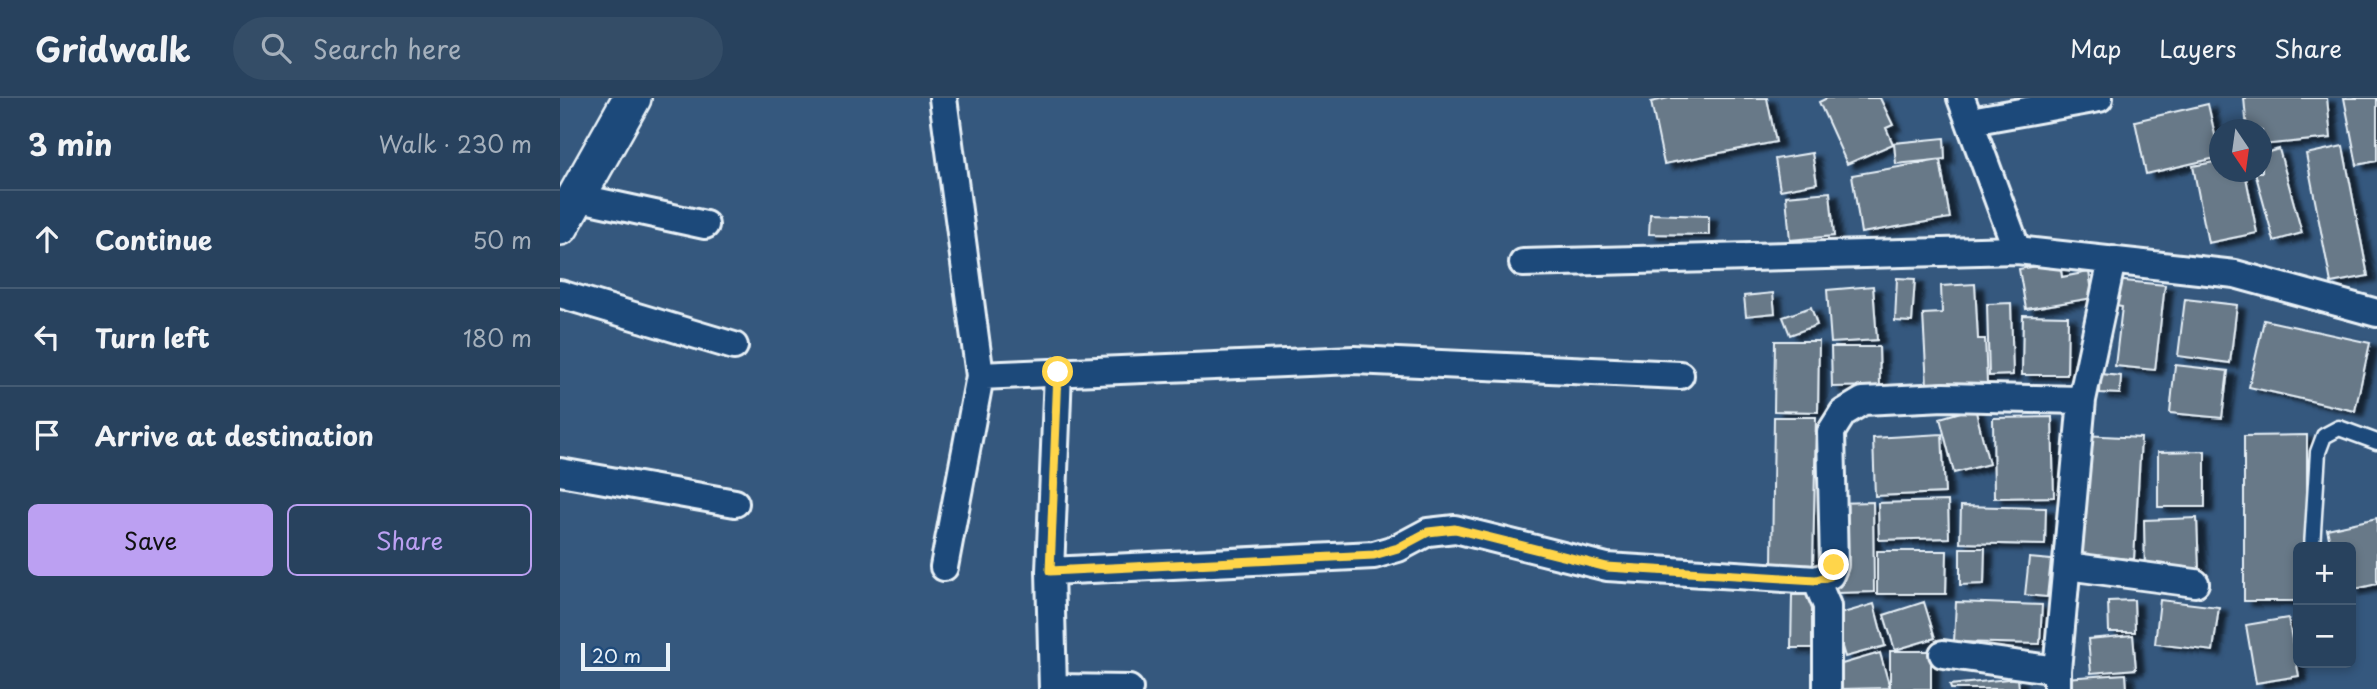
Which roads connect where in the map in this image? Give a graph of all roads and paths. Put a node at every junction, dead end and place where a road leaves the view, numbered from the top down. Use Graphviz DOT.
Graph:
graph roads {
  1 [pos="632,98"];
  2 [pos="943,98"];
  3 [pos="2099,98"];
  4 [pos="1966,110"];
  5 [pos="568,212"];
  6 [pos="705,225"];
  7 [pos="2017,250"];
  8 [pos="2112,260"];
  9 [pos="1524,263"];
  10 [pos="560,294"];
  11 [pos="2377,313"];
  12 [pos="734,346"];
  13 [pos="1058,372"];
  14 [pos="1679,375"];
  15 [pos="980,376"];
  16 [pos="2082,400"];
  17 [pos="2377,442"];
  18 [pos="560,472"];
  19 [pos="735,503"];
  20 [pos="2312,542"];
  21 [pos="2067,566"];
  22 [pos="944,567"];
  23 [pos="1050,571"];
  24 [pos="1816,580"];
  25 [pos="2195,583"];
  26 [pos="1943,654"];
  27 [pos="2057,680"];
  28 [pos="1053,688"];
  29 [pos="1129,689"];
  30 [pos="1827,689"];
  1 -- 5 [label="main road"];
  2 -- 15 [label="street"];
  3 -- 4 [label="street"];
  4 -- 7 [label="street"];
  5 -- 6 [label="street"];
  7 -- 8 [label="street"];
  7 -- 9 [label="street"];
  8 -- 11 [label="street"];
  8 -- 16 [label="street"];
  10 -- 12 [label="street"];
  13 -- 14 [label="street"];
  13 -- 15 [label="street"];
  13 -- 23 [label="street"];
  15 -- 22 [label="street"];
  16 -- 21 [label="street"];
  16 -- 24 [label="street"];
  17 -- 20 [label="lane"];
  18 -- 19 [label="street"];
  21 -- 25 [label="street"];
  21 -- 27 [label="street"];
  23 -- 24 [label="street"];
  23 -- 28 [label="street"];
  24 -- 30 [label="street"];
  26 -- 27 [label="street"];
  28 -- 29 [label="street"];
}
